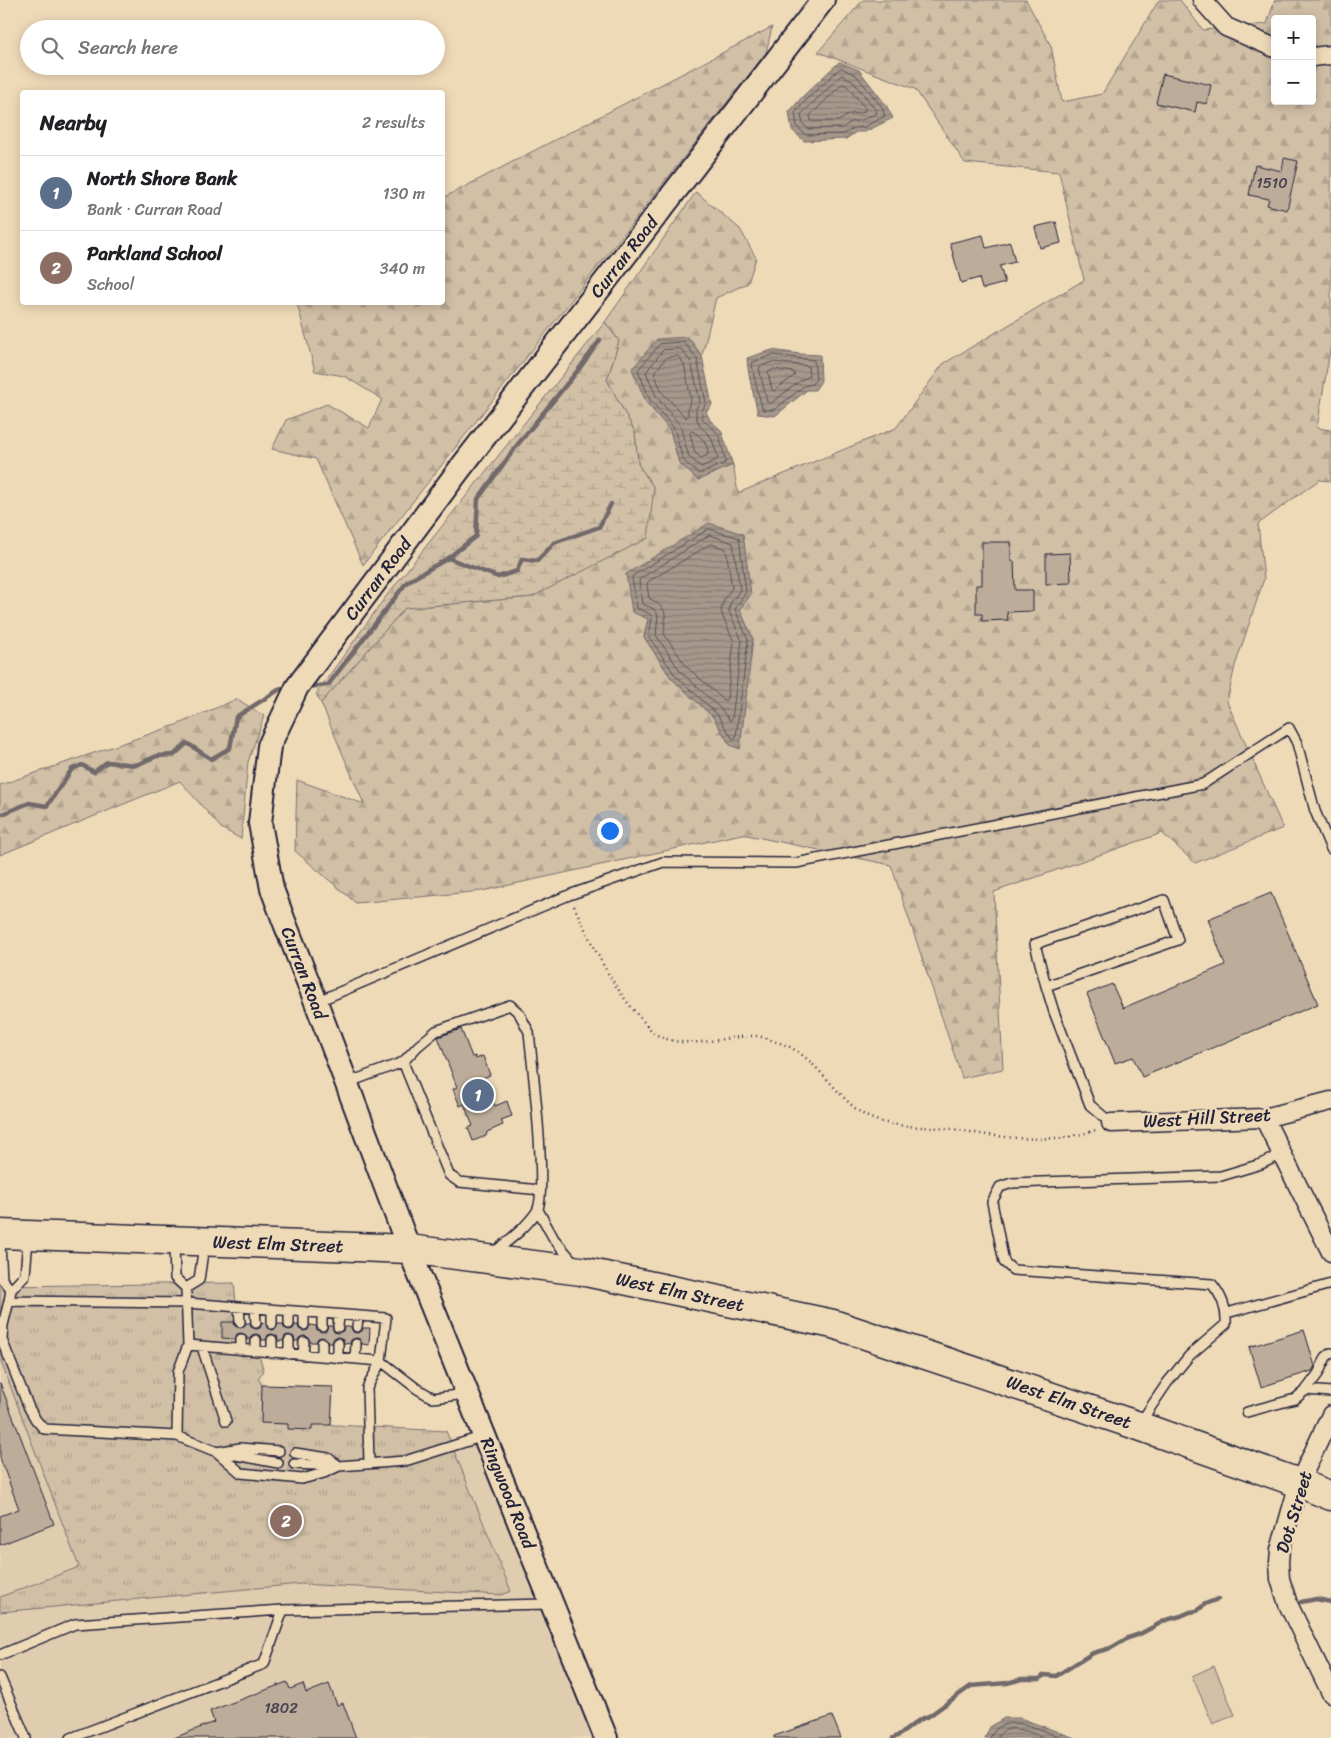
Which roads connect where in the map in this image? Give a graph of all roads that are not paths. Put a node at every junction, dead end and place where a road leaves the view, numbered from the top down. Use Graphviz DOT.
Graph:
graph roads {
  1 [pos="823,0"];
  2 [pos="1202,0"];
  3 [pos="1271,46"];
  4 [pos="1331,55"];
  5 [pos="1316,57"];
  6 [pos="1331,849"];
  7 [pos="1046,986"];
  8 [pos="316,1002"];
  9 [pos="403,1062"];
  10 [pos="346,1083"];
  11 [pos="1331,1101"];
  12 [pos="1264,1118"];
  13 [pos="1112,1123"];
  14 [pos="1282,1154"];
  15 [pos="540,1190"];
  16 [pos="538,1210"];
  17 [pos="0,1234"];
  18 [pos="28,1234"];
  19 [pos="174,1239"];
  20 [pos="204,1241"];
  21 [pos="0,1244"];
  22 [pos="409,1249"];
  23 [pos="1331,1252"];
  24 [pos="486,1258"];
  25 [pos="581,1271"];
  26 [pos="1331,1284"];
  27 [pos="186,1288"];
  28 [pos="11,1290"];
  29 [pos="9,1301"];
  30 [pos="187,1303"];
  31 [pos="239,1307"];
  32 [pos="256,1308"];
  33 [pos="272,1310"];
  34 [pos="289,1311"];
  35 [pos="304,1312"];
  36 [pos="322,1313"];
  37 [pos="1227,1313"];
  38 [pos="339,1315"];
  39 [pos="358,1316"];
  40 [pos="240,1322"];
  41 [pos="256,1323"];
  42 [pos="272,1324"];
  43 [pos="289,1324"];
  44 [pos="304,1325"];
  45 [pos="322,1326"];
  46 [pos="338,1327"];
  47 [pos="357,1328"];
  48 [pos="241,1339"];
  49 [pos="256,1340"];
  50 [pos="272,1340"];
  51 [pos="289,1341"];
  52 [pos="304,1342"];
  53 [pos="322,1342"];
  54 [pos="338,1343"];
  55 [pos="356,1344"];
  56 [pos="188,1345"];
  57 [pos="202,1347"];
  58 [pos="241,1350"];
  59 [pos="256,1351"];
  60 [pos="272,1353"];
  61 [pos="1331,1353"];
  62 [pos="289,1354"];
  63 [pos="303,1355"];
  64 [pos="322,1356"];
  65 [pos="338,1358"];
  66 [pos="355,1359"];
  67 [pos="381,1361"];
  68 [pos="1306,1390"];
  69 [pos="1331,1392"];
  70 [pos="468,1394"];
  71 [pos="1247,1412"];
  72 [pos="1331,1415"];
  73 [pos="226,1421"];
  74 [pos="1139,1426"];
  75 [pos="177,1436"];
  76 [pos="485,1436"];
  77 [pos="217,1452"];
  78 [pos="279,1452"];
  79 [pos="295,1453"];
  80 [pos="278,1463"];
  81 [pos="369,1463"];
  82 [pos="294,1464"];
  83 [pos="339,1466"];
  84 [pos="1299,1483"];
  85 [pos="1331,1496"];
  86 [pos="553,1604"];
  87 [pos="283,1610"];
  88 [pos="0,1655"];
  89 [pos="0,1677"];
  90 [pos="1331,1693"];
  91 [pos="26,1738"];
  92 [pos="71,1738"];
  93 [pos="606,1738"];
  1 -- 8 [label="street, Curran Road"];
  2 -- 3 [label="street"];
  4 -- 5 [label="street"];
  6 -- 8 [label="lane"];
  7 -- 7 [label="lane"];
  7 -- 13 [label="lane"];
  8 -- 10 [label="street, Curran Road"];
  9 -- 10 [label="lane"];
  9 -- 15 [label="lane"];
  9 -- 15 [label="lane"];
  10 -- 22 [label="street, Curran Road"];
  11 -- 12 [label="street, West Hill Street"];
  12 -- 13 [label="street, West Hill Street"];
  12 -- 14 [label="street"];
  14 -- 23 [label="street"];
  14 -- 37 [label="lane"];
  15 -- 16 [label="lane"];
  16 -- 24 [label="lane"];
  16 -- 25 [label="lane"];
  17 -- 18 [label="main road, West Elm Street"];
  18 -- 19 [label="main road, West Elm Street"];
  18 -- 28 [label="lane"];
  19 -- 20 [label="main road, West Elm Street"];
  19 -- 27 [label="lane"];
  20 -- 22 [label="main road, West Elm Street"];
  20 -- 27 [label="lane"];
  21 -- 28 [label="lane"];
  22 -- 24 [label="main road, West Elm Street"];
  22 -- 70 [label="street, Ringwood Road"];
  24 -- 25 [label="main road, West Elm Street"];
  25 -- 74 [label="main road, West Elm Street"];
  26 -- 37 [label="lane"];
  27 -- 30 [label="lane"];
  28 -- 29 [label="lane"];
  29 -- 30 [label="lane"];
  29 -- 75 [label="lane"];
  30 -- 31 [label="lane"];
  30 -- 56 [label="lane"];
  31 -- 32 [label="lane"];
  31 -- 40 [label="lane"];
  32 -- 33 [label="lane"];
  32 -- 41 [label="lane"];
  33 -- 34 [label="lane"];
  33 -- 42 [label="lane"];
  34 -- 35 [label="lane"];
  34 -- 43 [label="lane"];
  35 -- 36 [label="lane"];
  35 -- 44 [label="lane"];
  36 -- 38 [label="lane"];
  36 -- 45 [label="lane"];
  37 -- 74 [label="lane"];
  38 -- 39 [label="lane"];
  38 -- 46 [label="lane"];
  39 -- 47 [label="lane"];
  39 -- 67 [label="lane"];
  48 -- 58 [label="lane"];
  49 -- 59 [label="lane"];
  50 -- 60 [label="lane"];
  51 -- 62 [label="lane"];
  52 -- 63 [label="lane"];
  53 -- 64 [label="lane"];
  54 -- 65 [label="lane"];
  55 -- 66 [label="lane"];
  56 -- 57 [label="lane"];
  56 -- 75 [label="lane"];
  57 -- 58 [label="lane"];
  57 -- 73 [label="lane"];
  58 -- 59 [label="lane"];
  59 -- 60 [label="lane"];
  60 -- 62 [label="lane"];
  61 -- 68 [label="lane"];
  62 -- 63 [label="lane"];
  63 -- 64 [label="lane"];
  64 -- 65 [label="lane"];
  65 -- 66 [label="lane"];
  66 -- 67 [label="lane"];
  67 -- 70 [label="lane"];
  67 -- 81 [label="lane"];
  68 -- 69 [label="lane"];
  68 -- 71 [label="lane"];
  70 -- 76 [label="street, Ringwood Road"];
  72 -- 84 [label="street, Dot Street"];
  74 -- 84 [label="main road, West Elm Street"];
  75 -- 77 [label="lane"];
  76 -- 81 [label="lane"];
  76 -- 86 [label="street, Ringwood Road"];
  77 -- 78 [label="lane"];
  77 -- 80 [label="lane"];
  77 -- 83 [label="lane"];
  79 -- 83 [label="lane"];
  81 -- 83 [label="lane"];
  82 -- 83 [label="lane"];
  84 -- 85 [label="main road, West Elm Street"];
  84 -- 90 [label="street, Dot Street"];
  86 -- 87 [label="lane"];
  86 -- 93 [label="street, Ringwood Road"];
  87 -- 88 [label="lane"];
  87 -- 92 [label="lane"];
  89 -- 91 [label="lane"];
}
